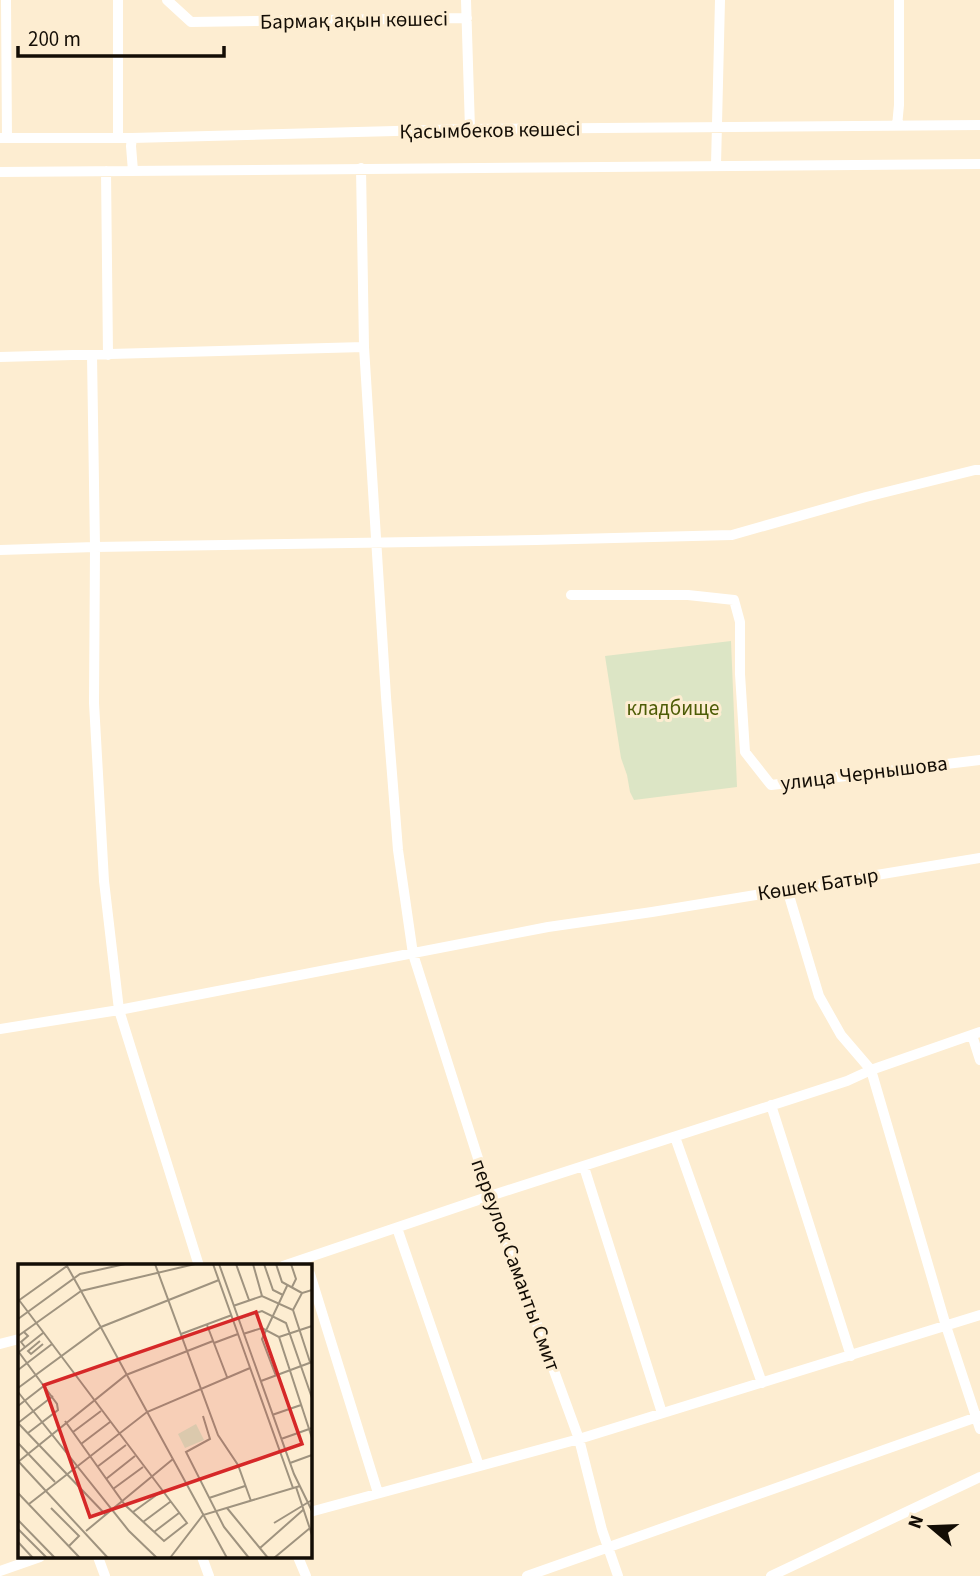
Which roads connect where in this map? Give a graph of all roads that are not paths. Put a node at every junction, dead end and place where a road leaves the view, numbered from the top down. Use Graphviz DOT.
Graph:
graph roads {
  1 [pos="6,0"];
  2 [pos="118,0"];
  3 [pos="167,0"];
  4 [pos="466,0"];
  5 [pos="720,0"];
  6 [pos="899,0"];
  7 [pos="467,18"];
  8 [pos="980,125"];
  9 [pos="897,126"];
  10 [pos="717,128"];
  11 [pos="470,129"];
  12 [pos="4,138"];
  13 [pos="118,138"];
  14 [pos="132,138"];
  15 [pos="980,164"];
  16 [pos="716,165"];
  17 [pos="361,168"];
  18 [pos="106,171"];
  19 [pos="133,171"];
  20 [pos="0,172"];
  21 [pos="364,347"];
  22 [pos="92,355"];
  23 [pos="108,355"];
  24 [pos="0,356"];
  25 [pos="980,470"];
  26 [pos="377,543"];
  27 [pos="95,547"];
  28 [pos="0,550"];
  29 [pos="571,595"];
  30 [pos="980,760"];
  31 [pos="980,858"];
  32 [pos="787,889"];
  33 [pos="413,954"];
  34 [pos="119,1010"];
  35 [pos="0,1029"];
  36 [pos="976,1033"];
  37 [pos="980,1060"];
  38 [pos="871,1070"];
  39 [pos="771,1105"];
  40 [pos="676,1137"];
  41 [pos="584,1167"];
  42 [pos="490,1196"];
  43 [pos="397,1228"];
  44 [pos="306,1263"];
  45 [pos="198,1264"];
  46 [pos="312,1279"];
  47 [pos="980,1315"];
  48 [pos="946,1326"];
  49 [pos="18,1339"];
  50 [pos="0,1344"];
  51 [pos="851,1356"];
  52 [pos="762,1383"];
  53 [pos="662,1413"];
  54 [pos="978,1416"];
  55 [pos="980,1429"];
  56 [pos="579,1439"];
  57 [pos="479,1466"];
  58 [pos="980,1477"];
  59 [pos="378,1493"];
  60 [pos="312,1511"];
  61 [pos="608,1549"];
  62 [pos="37,1558"];
  63 [pos="98,1558"];
  64 [pos="202,1558"];
  65 [pos="299,1558"];
  66 [pos="0,1570"];
  67 [pos="3,1576"];
  68 [pos="104,1576"];
  69 [pos="209,1576"];
  70 [pos="306,1576"];
  71 [pos="527,1576"];
  72 [pos="618,1576"];
  73 [pos="771,1576"];
  1 -- 12 [label="street"];
  2 -- 13 [label="street"];
  3 -- 7 [label="street, Бармақ ақын көшесі"];
  4 -- 7 [label="street"];
  5 -- 10 [label="street"];
  6 -- 9 [label="street"];
  7 -- 11 [label="street"];
  8 -- 9 [label="street, Қасымбеков көшесі"];
  9 -- 10 [label="street, Қасымбеков көшесі"];
  10 -- 11 [label="street, Қасымбеков көшесі"];
  10 -- 16 [label="street"];
  11 -- 14 [label="street, Қасымбеков көшесі"];
  12 -- 13 [label="street, Қасымбеков көшесі"];
  13 -- 14 [label="street, Қасымбеков көшесі"];
  14 -- 19 [label="street"];
  15 -- 16 [label="street"];
  16 -- 17 [label="street"];
  17 -- 19 [label="street"];
  17 -- 21 [label="street, переулок Саманты Смит"];
  18 -- 19 [label="street"];
  18 -- 20 [label="street"];
  18 -- 23 [label="street"];
  21 -- 23 [label="street"];
  21 -- 26 [label="street, переулок Саманты Смит"];
  22 -- 23 [label="street"];
  22 -- 24 [label="street"];
  22 -- 27 [label="street"];
  25 -- 26 [label="street"];
  26 -- 27 [label="street"];
  26 -- 33 [label="street, переулок Саманты Смит"];
  27 -- 28 [label="street"];
  27 -- 34 [label="street"];
  29 -- 30 [label="street, улица Чернышова"];
  31 -- 32 [label="street, Көшек Батыр"];
  32 -- 33 [label="street, Көшек Батыр"];
  32 -- 38 [label="street"];
  33 -- 34 [label="street, Көшек Батыр"];
  33 -- 42 [label="street, переулок Саманты Смит"];
  34 -- 35 [label="street, Көшек Батыр"];
  34 -- 45 [label="street"];
  36 -- 37 [label="street"];
  36 -- 38 [label="street"];
  38 -- 39 [label="street"];
  38 -- 48 [label="street"];
  39 -- 40 [label="street"];
  39 -- 51 [label="street"];
  40 -- 41 [label="street"];
  40 -- 52 [label="street"];
  41 -- 42 [label="street"];
  41 -- 53 [label="street"];
  42 -- 43 [label="street"];
  42 -- 56 [label="street, переулок Саманты Смит"];
  43 -- 44 [label="street"];
  43 -- 57 [label="street"];
  46 -- 59 [label="street"];
  47 -- 48 [label="street"];
  48 -- 51 [label="street"];
  48 -- 54 [label="street"];
  49 -- 50 [label="street"];
  51 -- 52 [label="street"];
  52 -- 53 [label="street"];
  53 -- 56 [label="street"];
  54 -- 55 [label="street"];
  54 -- 61 [label="street"];
  56 -- 57 [label="street"];
  56 -- 61 [label="street, переулок Саманты Смит"];
  57 -- 59 [label="street"];
  58 -- 73 [label="street"];
  59 -- 60 [label="street"];
  61 -- 71 [label="street"];
  61 -- 72 [label="street, переулок Саманты Смит"];
  62 -- 66 [label="street"];
  63 -- 68 [label="street"];
  64 -- 69 [label="street"];
  65 -- 70 [label="street"];
  66 -- 67 [label="street"];
}
